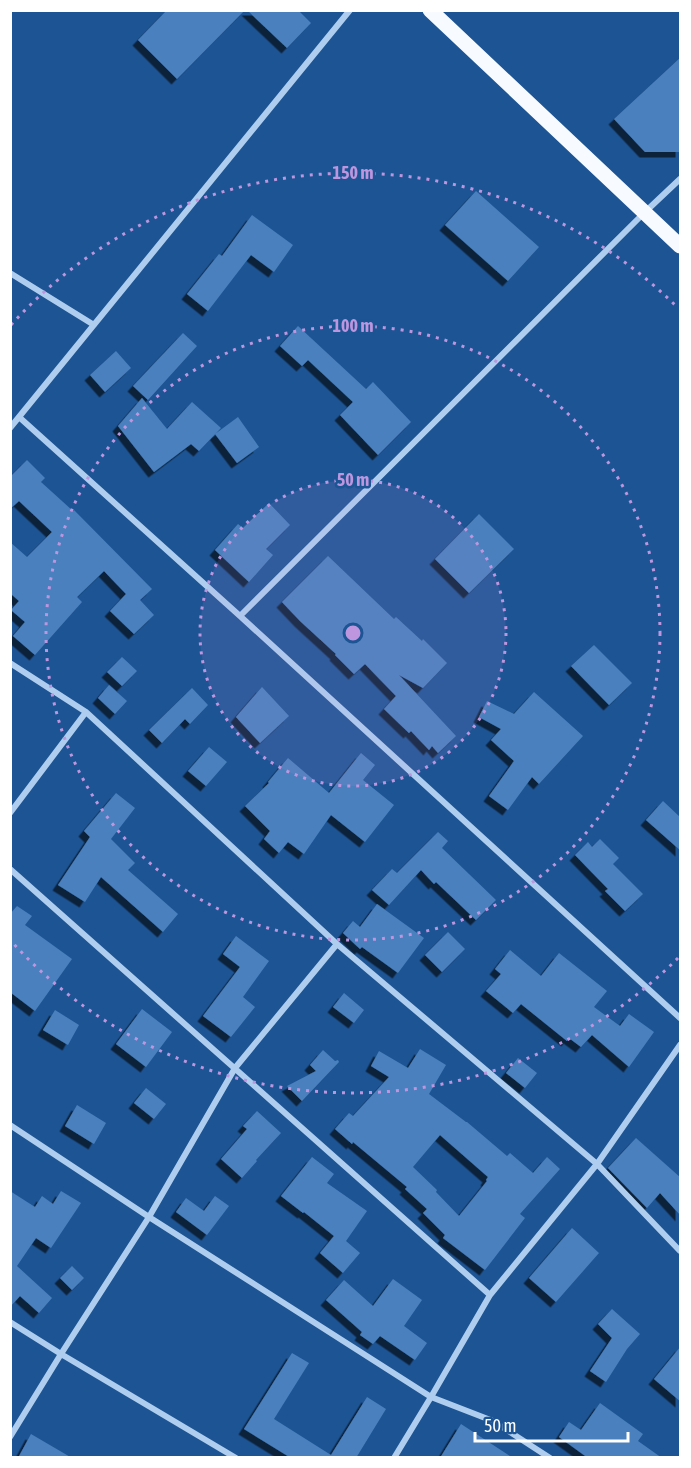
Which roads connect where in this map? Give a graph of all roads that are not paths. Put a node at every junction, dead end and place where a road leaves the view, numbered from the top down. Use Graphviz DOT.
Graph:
graph roads {
  1 [pos="350,10"];
  2 [pos="430,10"];
  3 [pos="681,179"];
  4 [pos="644,213"];
  5 [pos="681,246"];
  6 [pos="10,273"];
  7 [pos="94,325"];
  8 [pos="19,417"];
  9 [pos="10,428"];
  10 [pos="240,616"];
  11 [pos="10,663"];
  12 [pos="86,712"];
  13 [pos="10,813"];
  14 [pos="10,869"];
  15 [pos="337,944"];
  16 [pos="681,1018"];
  17 [pos="681,1045"];
  18 [pos="235,1068"];
  19 [pos="10,1125"];
  20 [pos="597,1164"];
  21 [pos="149,1217"];
  22 [pos="681,1251"];
  23 [pos="490,1295"];
  24 [pos="10,1322"];
  25 [pos="61,1354"];
  26 [pos="431,1397"];
  27 [pos="10,1437"];
  28 [pos="236,1458"];
  29 [pos="394,1458"];
  30 [pos="550,1458"];
  1 -- 7 [label="street"];
  2 -- 4 [label="main road"];
  3 -- 4 [label="street"];
  4 -- 5 [label="main road"];
  4 -- 10 [label="street"];
  6 -- 7 [label="street"];
  7 -- 8 [label="street"];
  8 -- 9 [label="street"];
  8 -- 10 [label="street"];
  10 -- 16 [label="street"];
  11 -- 12 [label="street"];
  12 -- 13 [label="street"];
  12 -- 15 [label="street"];
  14 -- 18 [label="street"];
  15 -- 18 [label="street"];
  15 -- 20 [label="street"];
  17 -- 20 [label="street"];
  18 -- 21 [label="street"];
  18 -- 23 [label="street"];
  19 -- 21 [label="street"];
  20 -- 22 [label="street"];
  20 -- 23 [label="street"];
  21 -- 25 [label="street"];
  21 -- 26 [label="street"];
  23 -- 26 [label="street"];
  24 -- 25 [label="street"];
  25 -- 27 [label="street"];
  25 -- 28 [label="street"];
  26 -- 29 [label="street"];
  26 -- 30 [label="street"];
}
